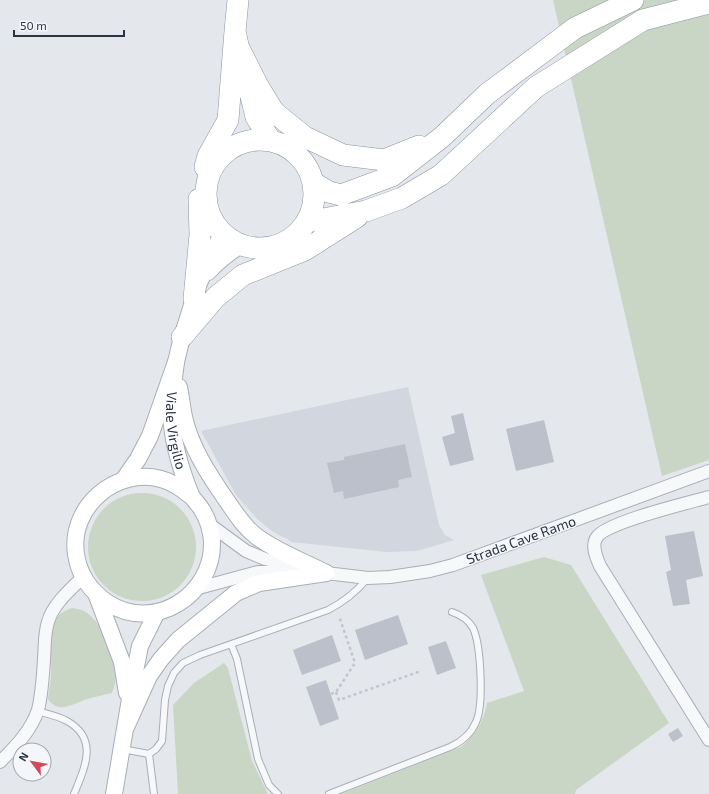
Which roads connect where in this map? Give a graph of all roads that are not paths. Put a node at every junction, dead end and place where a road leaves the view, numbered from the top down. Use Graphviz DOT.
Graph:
graph roads {
  1 [pos="238,0"];
  2 [pos="632,0"];
  3 [pos="709,3"];
  4 [pos="239,47"];
  5 [pos="442,137"];
  6 [pos="271,141"];
  7 [pos="233,147"];
  8 [pos="314,183"];
  9 [pos="366,211"];
  10 [pos="307,222"];
  11 [pos="222,233"];
  12 [pos="241,245"];
  13 [pos="197,291"];
  14 [pos="182,337"];
  15 [pos="176,362"];
  16 [pos="709,471"];
  17 [pos="124,480"];
  18 [pos="192,497"];
  19 [pos="709,497"];
  20 [pos="209,524"];
  21 [pos="326,573"];
  22 [pos="83,577"];
  23 [pos="368,578"];
  24 [pos="196,589"];
  25 [pos="97,596"];
  26 [pos="156,612"];
  27 [pos="452,612"];
  28 [pos="231,644"];
  29 [pos="129,705"];
  30 [pos="37,711"];
  31 [pos="126,727"];
  32 [pos="709,740"];
  33 [pos="122,749"];
  34 [pos="149,754"];
  35 [pos="0,762"];
  36 [pos="74,794"];
  37 [pos="114,794"];
  38 [pos="154,794"];
  39 [pos="278,794"];
  40 [pos="328,794"];
  1 -- 4 [label="highway"];
  2 -- 5 [label="highway"];
  3 -- 9 [label="highway"];
  4 -- 5 [label="highway"];
  4 -- 6 [label="highway"];
  4 -- 7 [label="highway"];
  4 -- 13 [label="highway"];
  5 -- 8 [label="highway"];
  6 -- 7 [label="highway"];
  6 -- 8 [label="highway"];
  7 -- 11 [label="highway"];
  8 -- 10 [label="highway"];
  9 -- 10 [label="highway"];
  9 -- 14 [label="highway"];
  10 -- 12 [label="highway"];
  11 -- 12 [label="highway"];
  11 -- 13 [label="street, Viale Virgilio"];
  12 -- 13 [label="street, Viale Virgilio"];
  13 -- 14 [label="street, Viale Virgilio"];
  14 -- 15 [label="street, Viale Virgilio"];
  15 -- 17 [label="street, Viale Virgilio"];
  15 -- 18 [label="street, Viale Virgilio"];
  15 -- 21 [label="street"];
  16 -- 23 [label="street, Strada Cave Ramo"];
  17 -- 18 [label="street"];
  17 -- 22 [label="street"];
  18 -- 20 [label="street"];
  19 -- 32 [label="street, Strada Cave Ramo"];
  20 -- 21 [label="street, Strada Cave Ramo"];
  20 -- 24 [label="street"];
  21 -- 23 [label="street, Strada Cave Ramo"];
  21 -- 24 [label="street, Strada Cave Ramo"];
  21 -- 31 [label="street"];
  22 -- 25 [label="street"];
  22 -- 30 [label="street"];
  23 -- 28 [label="lane"];
  24 -- 26 [label="street"];
  25 -- 26 [label="street"];
  25 -- 29 [label="street"];
  26 -- 29 [label="street"];
  27 -- 40 [label="lane"];
  28 -- 34 [label="lane"];
  28 -- 39 [label="lane"];
  29 -- 31 [label="street"];
  30 -- 35 [label="street"];
  30 -- 36 [label="lane"];
  31 -- 33 [label="street"];
  33 -- 34 [label="lane"];
  33 -- 37 [label="street"];
  34 -- 38 [label="lane"];
}
